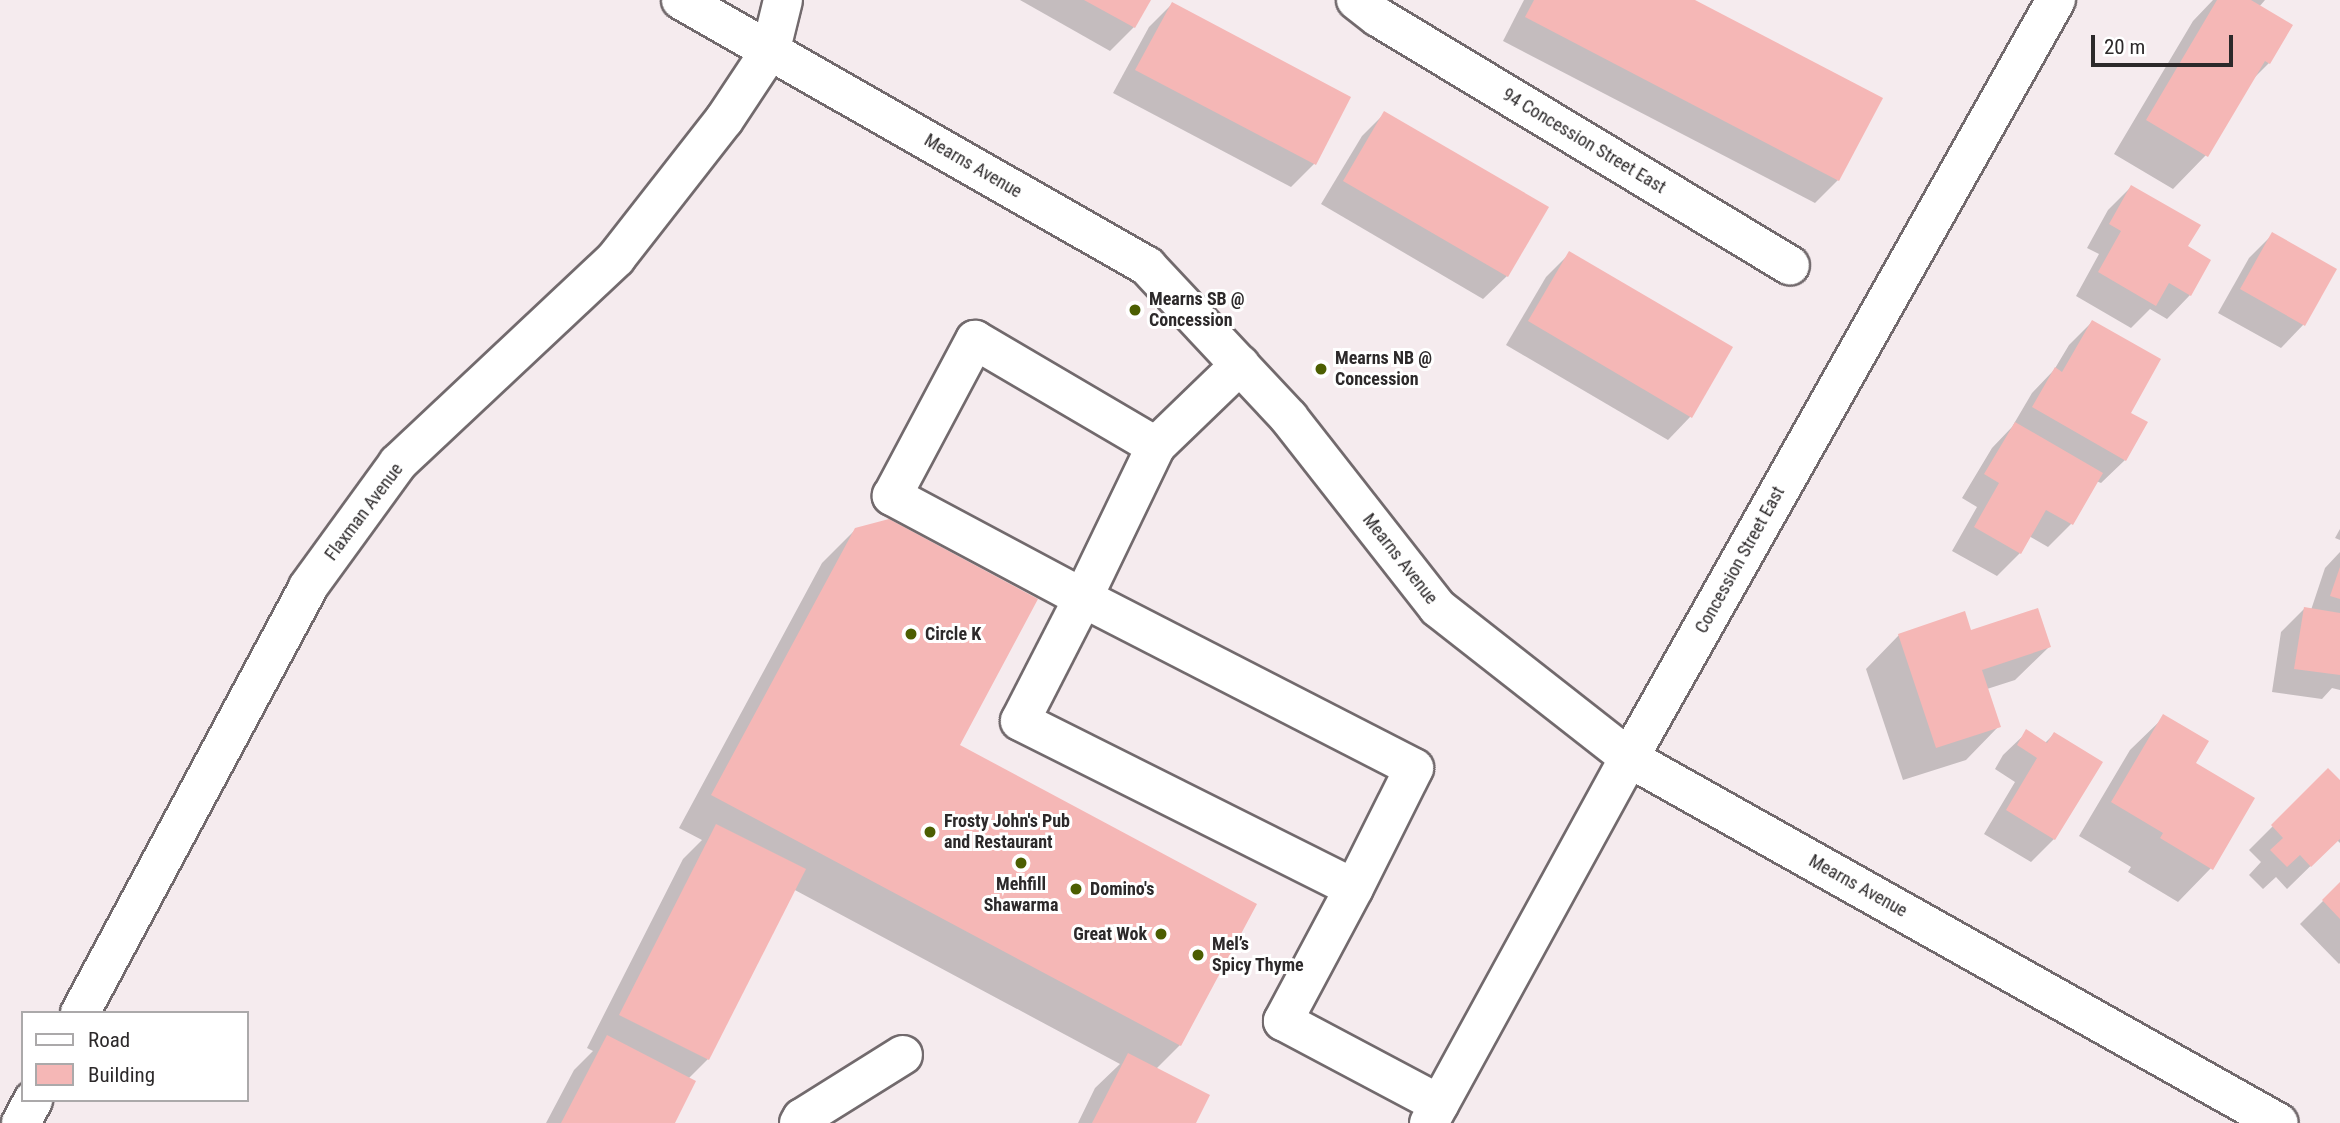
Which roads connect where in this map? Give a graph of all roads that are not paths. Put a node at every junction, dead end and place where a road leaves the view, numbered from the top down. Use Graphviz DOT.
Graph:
graph roads {
  1 [pos="681,0"];
  2 [pos="783,0"];
  3 [pos="2056,0"];
  4 [pos="1374,6"];
  5 [pos="771,49"];
  6 [pos="1790,266"];
  7 [pos="1240,365"];
  8 [pos="1156,446"];
  9 [pos="1083,597"];
  10 [pos="1629,758"];
  11 [pos="1354,888"];
  12 [pos="81,1011"];
  13 [pos="903,1055"];
  14 [pos="32,1102"];
  15 [pos="1434,1114"];
  16 [pos="21,1123"];
  17 [pos="799,1123"];
  18 [pos="2279,1123"];
  1 -- 5 [label="street, Mearns Avenue"];
  2 -- 5 [label="street, Flaxman Avenue"];
  3 -- 10 [label="street, Concession Street East"];
  4 -- 6 [label="street, 94 Concession Street East"];
  5 -- 7 [label="street, Mearns Avenue"];
  5 -- 12 [label="street, Flaxman Avenue"];
  7 -- 8 [label="street"];
  7 -- 10 [label="street, Mearns Avenue"];
  8 -- 9 [label="street"];
  8 -- 9 [label="street"];
  9 -- 11 [label="street"];
  9 -- 11 [label="street"];
  10 -- 15 [label="street, Concession Street East"];
  10 -- 18 [label="street, Mearns Avenue"];
  11 -- 15 [label="street"];
  13 -- 17 [label="street"];
  14 -- 16 [label="street"];
}
